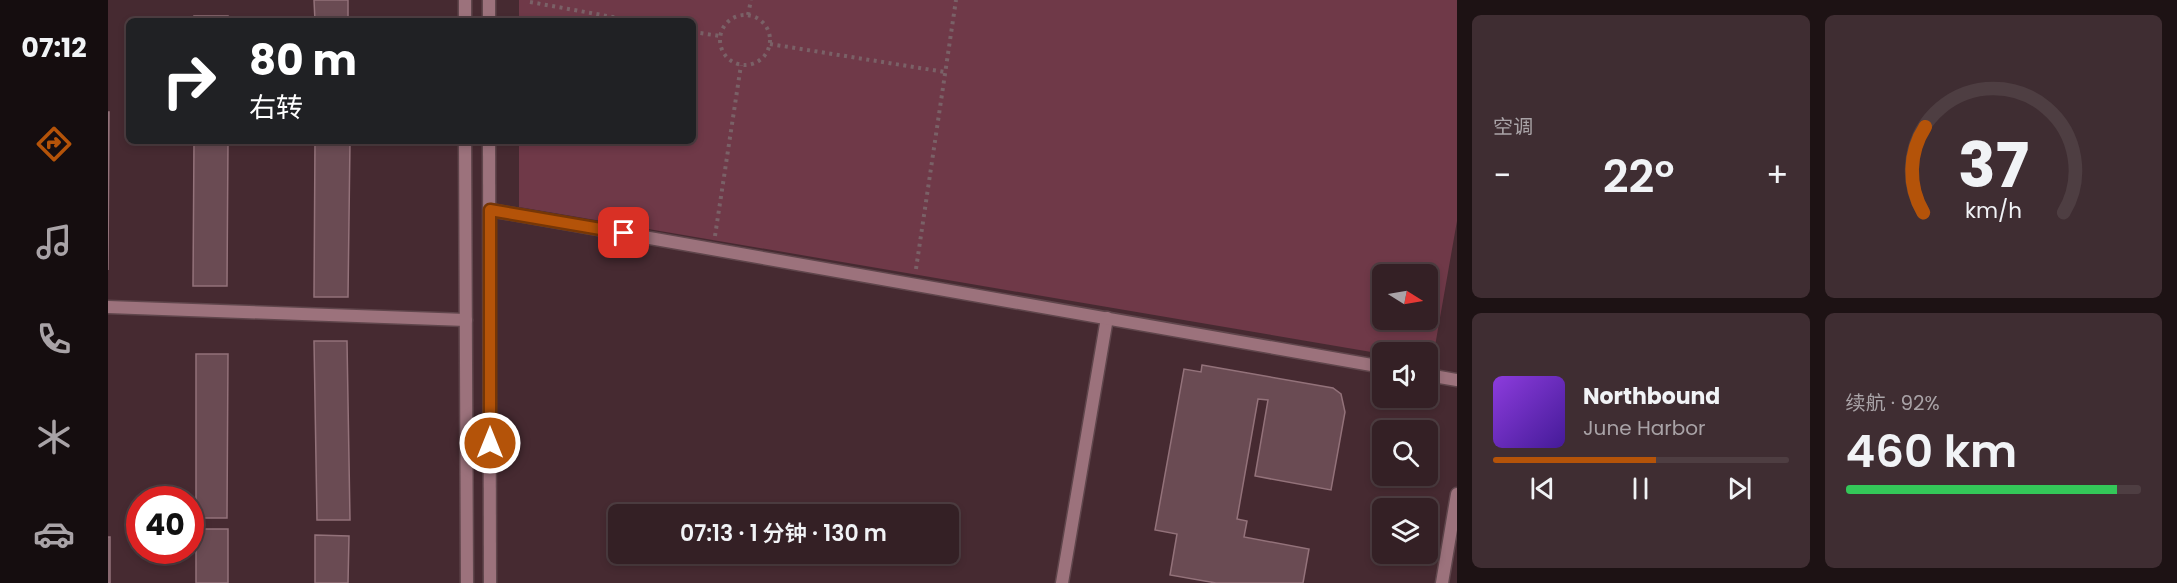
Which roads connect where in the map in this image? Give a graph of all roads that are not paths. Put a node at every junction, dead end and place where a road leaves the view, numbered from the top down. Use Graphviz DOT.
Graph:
graph roads {
  1 [pos="465,0"];
  2 [pos="489,0"];
  3 [pos="465,18"];
  4 [pos="489,18"];
  5 [pos="465,144"];
  6 [pos="489,144"];
  7 [pos="490,210"];
  8 [pos="108,307"];
  9 [pos="1107,318"];
  10 [pos="466,320"];
  11 [pos="1372,365"];
  12 [pos="1438,377"];
  13 [pos="1457,380"];
  14 [pos="1457,494"];
  15 [pos="467,583"];
  16 [pos="490,583"];
  17 [pos="1062,583"];
  18 [pos="1442,583"];
  1 -- 3 [label="street"];
  2 -- 4 [label="street"];
  5 -- 10 [label="street"];
  6 -- 7 [label="street"];
  7 -- 9 [label="street"];
  7 -- 16 [label="street"];
  8 -- 10 [label="street"];
  9 -- 11 [label="street"];
  9 -- 17 [label="street"];
  10 -- 15 [label="street"];
  12 -- 13 [label="street"];
  14 -- 18 [label="street"];
}
